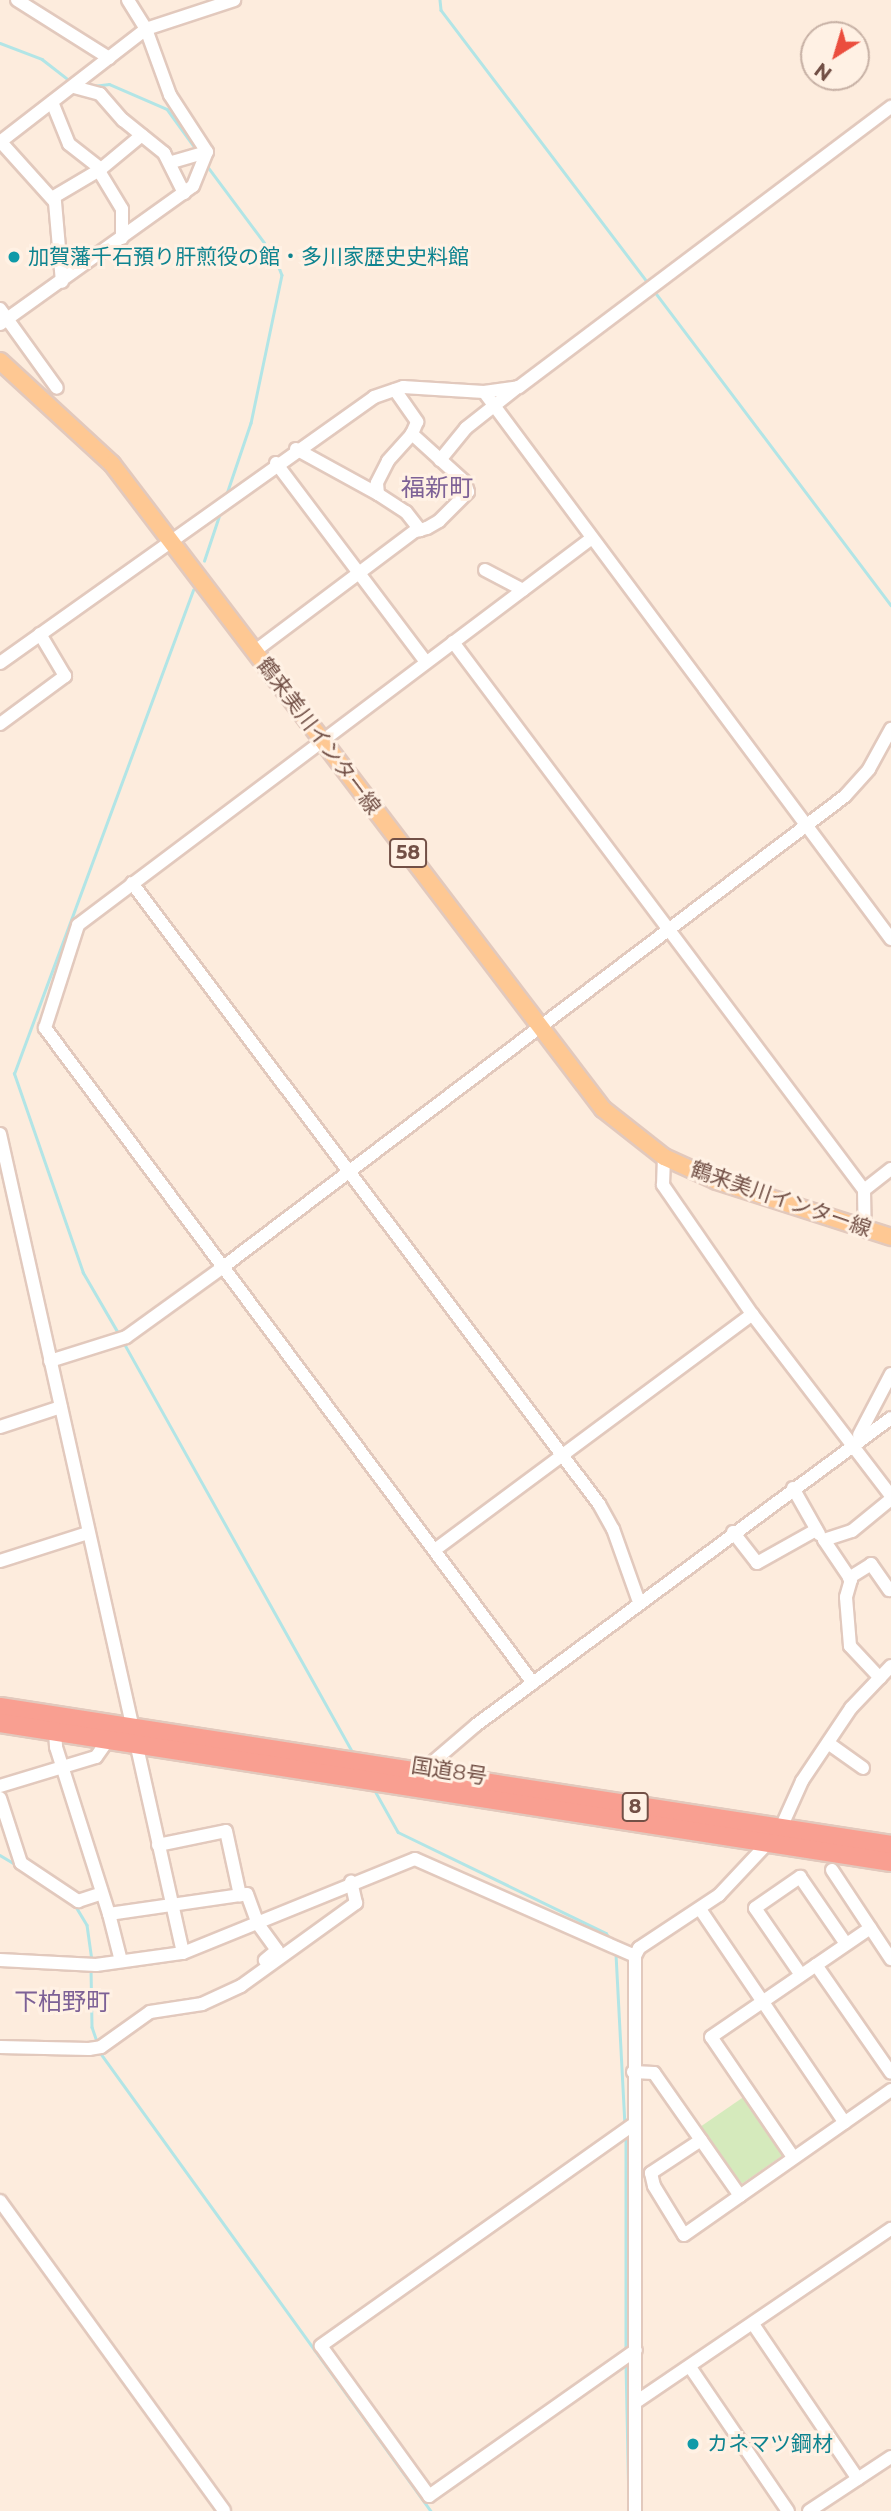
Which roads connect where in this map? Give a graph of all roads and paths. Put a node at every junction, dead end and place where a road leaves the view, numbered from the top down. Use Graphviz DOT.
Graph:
graph roads {
  1 [pos="17,0"];
  2 [pos="128,0"];
  3 [pos="234,0"];
  4 [pos="146,29"];
  5 [pos="109,58"];
  6 [pos="79,83"];
  7 [pos="52,102"];
  8 [pos="891,107"];
  9 [pos="142,135"];
  10 [pos="0,141"];
  11 [pos="207,152"];
  12 [pos="172,162"];
  13 [pos="100,170"];
  14 [pos="184,193"];
  15 [pos="52,198"];
  16 [pos="122,238"];
  17 [pos="62,282"];
  18 [pos="2,317"];
  19 [pos="0,361"];
  20 [pos="519,387"];
  21 [pos="57,388"];
  22 [pos="395,390"];
  23 [pos="484,392"];
  24 [pos="494,406"];
  25 [pos="412,434"];
  26 [pos="296,449"];
  27 [pos="440,460"];
  28 [pos="276,463"];
  29 [pos="378,494"];
  30 [pos="420,530"];
  31 [pos="172,538"];
  32 [pos="592,538"];
  33 [pos="485,570"];
  34 [pos="359,572"];
  35 [pos="523,590"];
  36 [pos="40,634"];
  37 [pos="453,642"];
  38 [pos="255,650"];
  39 [pos="426,662"];
  40 [pos="0,663"];
  41 [pos="0,724"];
  42 [pos="890,733"];
  43 [pos="323,740"];
  44 [pos="804,825"];
  45 [pos="132,883"];
  46 [pos="670,930"];
  47 [pos="891,939"];
  48 [pos="540,1029"];
  49 [pos="0,1134"];
  50 [pos="664,1157"];
  51 [pos="891,1169"];
  52 [pos="347,1172"];
  53 [pos="864,1190"];
  54 [pos="865,1229"];
  55 [pos="891,1237"];
  56 [pos="223,1267"];
  57 [pos="752,1314"];
  58 [pos="50,1361"];
  59 [pos="891,1374"];
  60 [pos="61,1408"];
  61 [pos="891,1418"];
  62 [pos="0,1427"];
  63 [pos="852,1444"];
  64 [pos="562,1456"];
  65 [pos="793,1488"];
  66 [pos="891,1497"];
  67 [pos="733,1532"];
  68 [pos="88,1533"];
  69 [pos="820,1535"];
  70 [pos="436,1549"];
  71 [pos="0,1561"];
  72 [pos="849,1578"];
  73 [pos="889,1590"];
  74 [pos="639,1602"];
  75 [pos="891,1666"];
  76 [pos="880,1678"];
  77 [pos="533,1684"];
  78 [pos="0,1707"];
  79 [pos="0,1723"];
  80 [pos="55,1732"];
  81 [pos="133,1736"];
  82 [pos="107,1741"];
  83 [pos="828,1743"];
  84 [pos="61,1766"];
  85 [pos="863,1768"];
  86 [pos="432,1775"];
  87 [pos="0,1786"];
  88 [pos="0,1798"];
  89 [pos="780,1830"];
  90 [pos="764,1844"];
  91 [pos="158,1845"];
  92 [pos="891,1845"];
  93 [pos="891,1861"];
  94 [pos="832,1870"];
  95 [pos="351,1882"];
  96 [pos="102,1893"];
  97 [pos="240,1895"];
  98 [pos="172,1905"];
  99 [pos="700,1909"];
  100 [pos="109,1914"];
  101 [pos="258,1924"];
  102 [pos="870,1928"];
  103 [pos="846,1944"];
  104 [pos="183,1953"];
  105 [pos="629,1954"];
  106 [pos="891,1959"];
  107 [pos="0,1960"];
  108 [pos="121,1961"];
  109 [pos="816,1965"];
  110 [pos="801,1975"];
  111 [pos="226,1993"];
  112 [pos="762,2002"];
  113 [pos="203,2013"];
  114 [pos="0,2047"];
  115 [pos="633,2072"];
  116 [pos="891,2073"];
  117 [pos="891,2090"];
  118 [pos="845,2123"];
  119 [pos="628,2126"];
  120 [pos="701,2140"];
  121 [pos="793,2157"];
  122 [pos="740,2196"];
  123 [pos="0,2201"];
  124 [pos="891,2229"];
  125 [pos="753,2324"];
  126 [pos="628,2354"];
  127 [pos="690,2367"];
  128 [pos="636,2402"];
  129 [pos="891,2457"];
  130 [pos="858,2479"];
  131 [pos="224,2511"];
  132 [pos="635,2511"];
  133 [pos="788,2511"];
  134 [pos="809,2511"];
  1 -- 5 [label="street"];
  2 -- 4 [label="street"];
  3 -- 4 [label="street"];
  4 -- 5 [label="street"];
  4 -- 11 [label="street"];
  5 -- 6 [label="street"];
  6 -- 7 [label="street"];
  6 -- 9 [label="street"];
  7 -- 10 [label="street"];
  7 -- 13 [label="street"];
  8 -- 20 [label="street"];
  9 -- 12 [label="street"];
  9 -- 13 [label="street"];
  10 -- 15 [label="street"];
  11 -- 12 [label="street"];
  11 -- 14 [label="street"];
  12 -- 14 [label="street"];
  13 -- 15 [label="street"];
  13 -- 16 [label="street"];
  14 -- 16 [label="street"];
  15 -- 17 [label="street"];
  16 -- 17 [label="street"];
  17 -- 18 [label="street"];
  18 -- 21 [label="street"];
  19 -- 31 [label="main road, 鶴来美川インター線 / 58"];
  20 -- 23 [label="street"];
  20 -- 24 [label="street"];
  22 -- 23 [label="street"];
  22 -- 25 [label="street"];
  22 -- 26 [label="street"];
  23 -- 24 [label="street"];
  24 -- 27 [label="street"];
  24 -- 32 [label="street"];
  25 -- 27 [label="street"];
  25 -- 29 [label="street"];
  26 -- 28 [label="street"];
  26 -- 29 [label="street"];
  27 -- 30 [label="street"];
  28 -- 31 [label="street"];
  28 -- 34 [label="street"];
  29 -- 30 [label="street"];
  30 -- 34 [label="street"];
  31 -- 36 [label="street"];
  31 -- 38 [label="main road, 鶴来美川インター線 / 58"];
  32 -- 35 [label="street"];
  32 -- 44 [label="street"];
  33 -- 35 [label="street"];
  34 -- 38 [label="street"];
  34 -- 39 [label="street"];
  35 -- 37 [label="street"];
  36 -- 40 [label="street"];
  36 -- 41 [label="street"];
  37 -- 39 [label="street"];
  37 -- 46 [label="street"];
  38 -- 43 [label="main road, 鶴来美川インター線 / 58"];
  39 -- 43 [label="street"];
  42 -- 44 [label="street"];
  43 -- 45 [label="street"];
  43 -- 48 [label="main road, 鶴来美川インター線 / 58"];
  44 -- 46 [label="street"];
  44 -- 47 [label="street"];
  45 -- 52 [label="street"];
  45 -- 56 [label="street"];
  46 -- 48 [label="street"];
  46 -- 53 [label="street"];
  48 -- 50 [label="main road, 鶴来美川インター線 / 58"];
  48 -- 52 [label="street"];
  49 -- 58 [label="street"];
  50 -- 54 [label="main road, 鶴来美川インター線 / 58"];
  50 -- 57 [label="street"];
  51 -- 53 [label="street"];
  52 -- 56 [label="street"];
  52 -- 64 [label="street"];
  53 -- 54 [label="street"];
  54 -- 55 [label="main road, 鶴来美川インター線 / 58"];
  56 -- 58 [label="street"];
  56 -- 70 [label="street"];
  57 -- 63 [label="street"];
  57 -- 64 [label="street"];
  58 -- 60 [label="street"];
  59 -- 63 [label="street"];
  60 -- 62 [label="street"];
  60 -- 68 [label="street"];
  61 -- 63 [label="street"];
  63 -- 65 [label="street"];
  63 -- 66 [label="street"];
  64 -- 70 [label="street"];
  64 -- 74 [label="street"];
  65 -- 67 [label="street"];
  65 -- 69 [label="street"];
  66 -- 69 [label="street"];
  67 -- 69 [label="street"];
  67 -- 74 [label="street"];
  68 -- 71 [label="street"];
  68 -- 81 [label="street"];
  69 -- 72 [label="street"];
  70 -- 77 [label="street"];
  72 -- 73 [label="street"];
  72 -- 76 [label="street"];
  74 -- 77 [label="street"];
  75 -- 76 [label="street"];
  76 -- 83 [label="street"];
  77 -- 86 [label="street"];
  78 -- 81 [label="highway, 国道8号 / 8"];
  79 -- 80 [label="highway, 国道8号 / 8"];
  80 -- 82 [label="highway, 国道8号 / 8"];
  80 -- 84 [label="street"];
  81 -- 82 [label="highway, 国道8号 / 8"];
  81 -- 86 [label="highway, 国道8号 / 8"];
  81 -- 90 [label="highway, 国道8号 / 8"];
  81 -- 91 [label="street"];
  82 -- 84 [label="street"];
  83 -- 85 [label="street"];
  83 -- 89 [label="street"];
  84 -- 87 [label="street"];
  84 -- 96 [label="street"];
  86 -- 89 [label="highway, 国道8号 / 8"];
  88 -- 96 [label="street"];
  89 -- 90 [label="street"];
  89 -- 92 [label="highway, 国道8号 / 8"];
  90 -- 93 [label="highway, 国道8号 / 8"];
  90 -- 99 [label="street"];
  91 -- 97 [label="street"];
  91 -- 98 [label="street"];
  94 -- 102 [label="street"];
  95 -- 101 [label="street"];
  95 -- 105 [label="street"];
  95 -- 111 [label="street"];
  96 -- 100 [label="street"];
  97 -- 98 [label="street"];
  97 -- 101 [label="street"];
  98 -- 100 [label="street"];
  98 -- 104 [label="street"];
  99 -- 105 [label="street"];
  99 -- 112 [label="street"];
  100 -- 108 [label="street"];
  101 -- 104 [label="street"];
  101 -- 111 [label="street"];
  102 -- 103 [label="street"];
  102 -- 106 [label="street"];
  103 -- 109 [label="street"];
  103 -- 110 [label="street"];
  104 -- 108 [label="street"];
  105 -- 115 [label="street"];
  107 -- 108 [label="street"];
  109 -- 110 [label="street"];
  109 -- 116 [label="street"];
  110 -- 112 [label="street"];
  111 -- 113 [label="street"];
  111 -- 114 [label="street"];
  112 -- 118 [label="street"];
  112 -- 121 [label="street"];
  115 -- 119 [label="street"];
  115 -- 120 [label="street"];
  117 -- 118 [label="street"];
  118 -- 121 [label="street"];
  119 -- 126 [label="street"];
  119 -- 126 [label="street"];
  120 -- 122 [label="street"];
  120 -- 122 [label="street"];
  121 -- 122 [label="street"];
  123 -- 131 [label="street"];
  124 -- 125 [label="street"];
  125 -- 127 [label="street"];
  125 -- 130 [label="street"];
  126 -- 128 [label="street"];
  127 -- 128 [label="street"];
  127 -- 133 [label="street"];
  128 -- 132 [label="street"];
  129 -- 130 [label="street"];
  130 -- 134 [label="street"];
}
